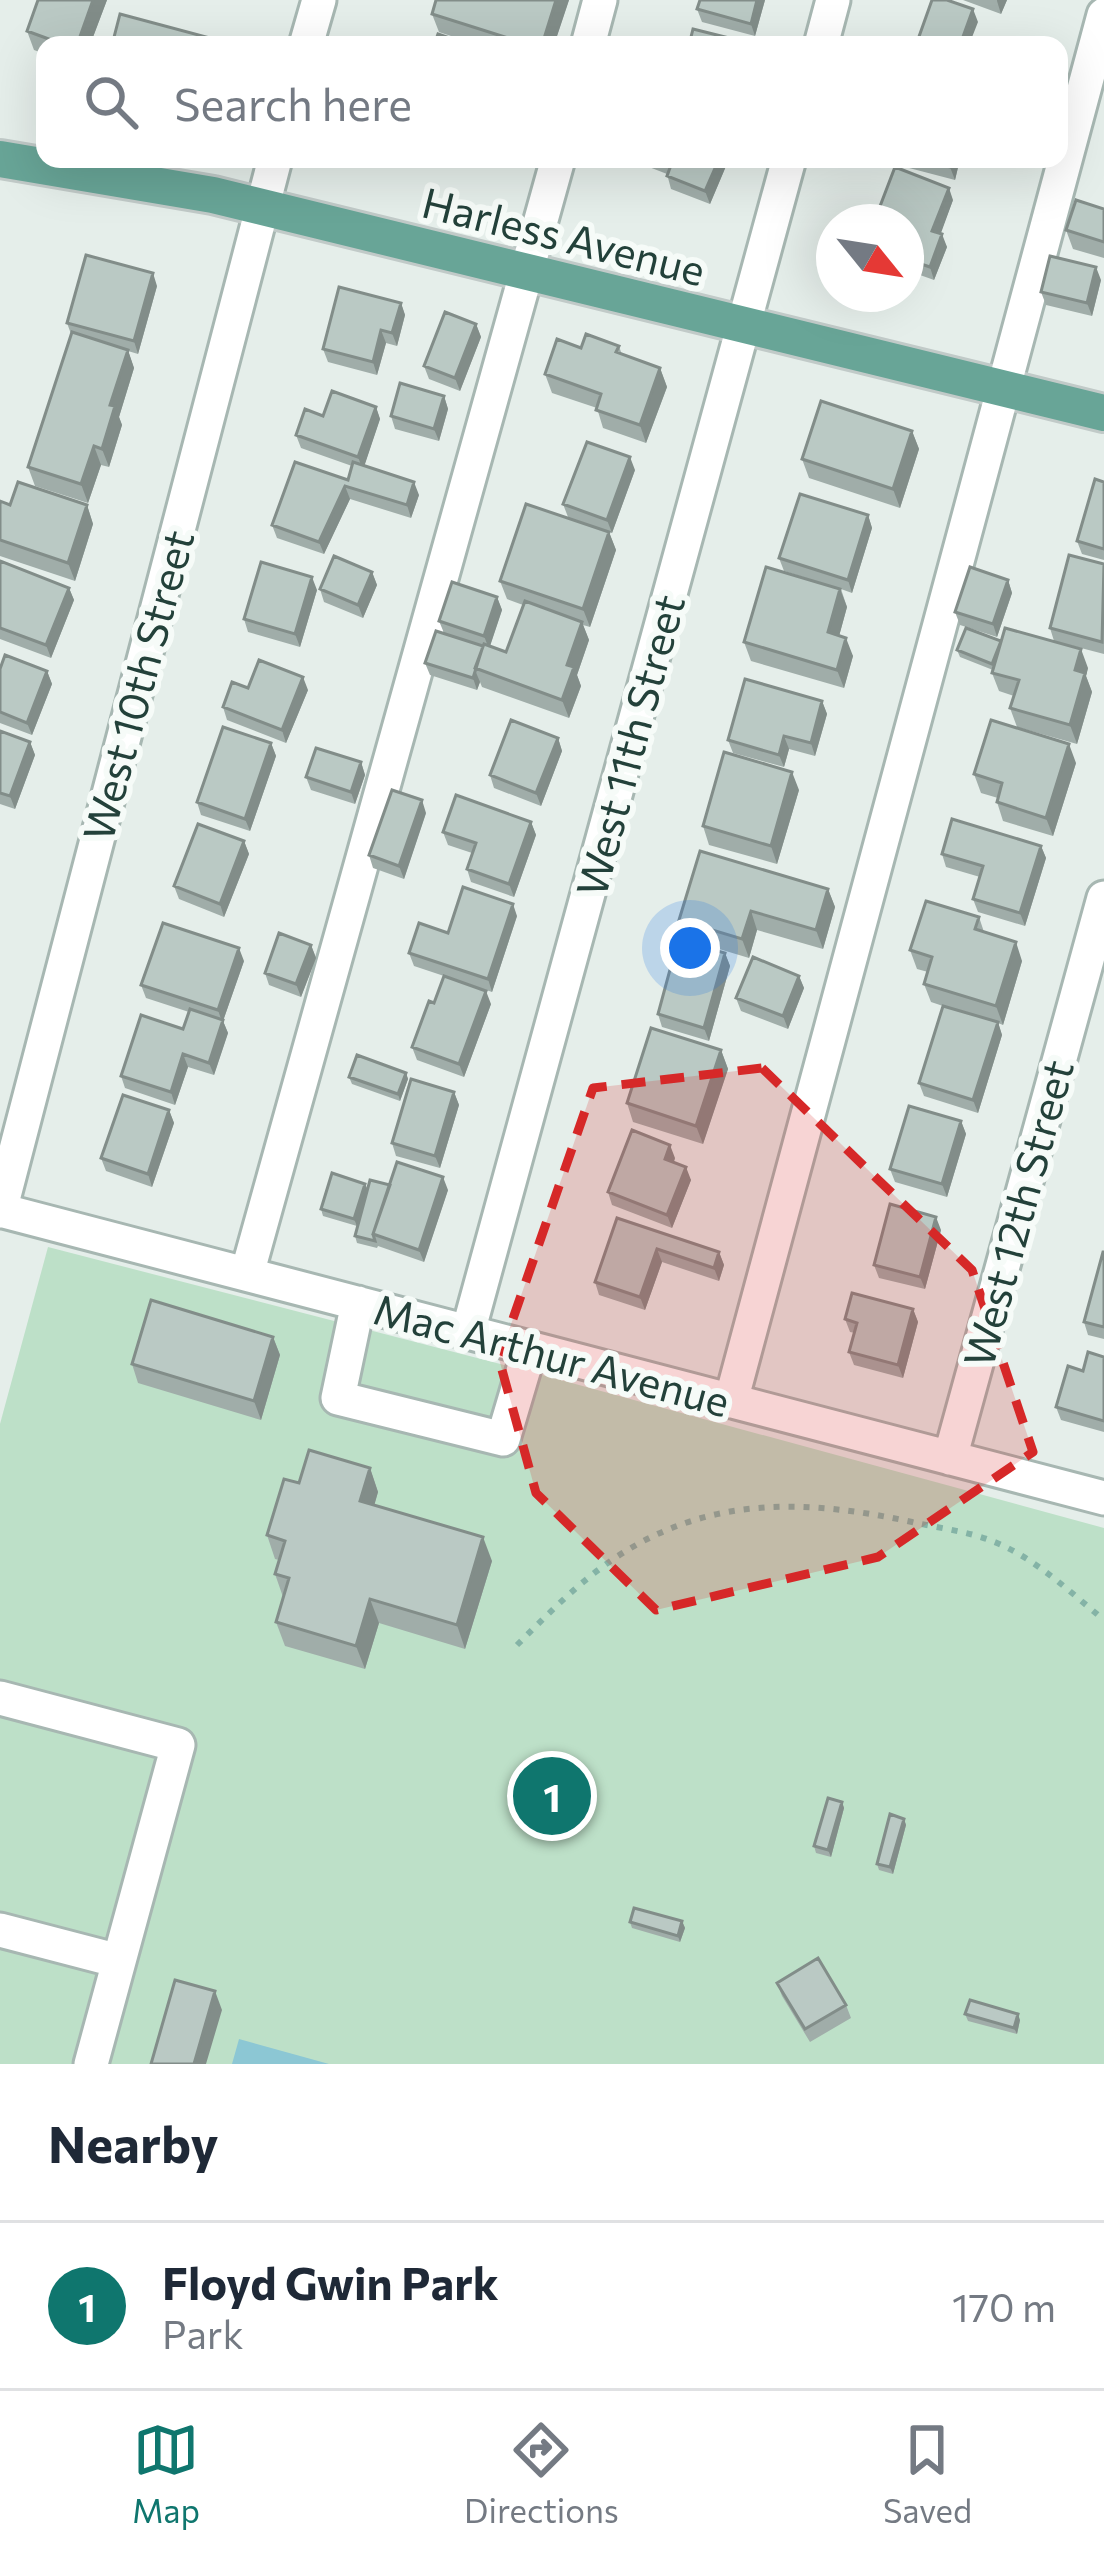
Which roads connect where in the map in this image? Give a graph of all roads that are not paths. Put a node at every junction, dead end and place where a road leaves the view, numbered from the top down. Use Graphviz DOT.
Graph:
graph roads {
  1 [pos="600,0"];
  2 [pos="833,0"];
  3 [pos="311,2"];
  4 [pos="1104,15"];
  5 [pos="307,36"];
  6 [pos="590,36"];
  7 [pos="823,36"];
  8 [pos="1068,149"];
  9 [pos="0,159"];
  10 [pos="36,166"];
  11 [pos="49,168"];
  12 [pos="273,168"];
  13 [pos="556,168"];
  14 [pos="788,168"];
  15 [pos="1063,168"];
  16 [pos="262,207"];
  17 [pos="528,272"];
  18 [pos="744,325"];
  19 [pos="1004,388"];
  20 [pos="1104,412"];
  21 [pos="1104,898"];
  22 [pos="0,1210"];
  23 [pos="247,1274"];
  24 [pos="358,1303"];
  25 [pos="468,1332"];
  26 [pos="530,1348"];
  27 [pos="731,1401"];
  28 [pos="950,1458"];
  29 [pos="1104,1498"];
  30 [pos="0,1698"];
  31 [pos="0,1930"];
  32 [pos="119,1961"];
  33 [pos="91,2064"];
  1 -- 6 [label="street"];
  2 -- 7 [label="street"];
  3 -- 5 [label="street"];
  4 -- 8 [label="street"];
  9 -- 10 [label="main road, Harless Avenue"];
  11 -- 16 [label="main road, Harless Avenue"];
  12 -- 16 [label="street, West 10th Street"];
  13 -- 17 [label="street"];
  14 -- 18 [label="street, West 11th Street"];
  15 -- 19 [label="street"];
  16 -- 17 [label="main road, Harless Avenue"];
  16 -- 22 [label="street, West 10th Street"];
  17 -- 18 [label="main road, Harless Avenue"];
  17 -- 23 [label="street"];
  18 -- 19 [label="main road, Harless Avenue"];
  18 -- 25 [label="street, West 11th Street"];
  19 -- 20 [label="main road, Harless Avenue"];
  19 -- 27 [label="street"];
  21 -- 28 [label="street, West 12th Street"];
  22 -- 23 [label="street, Mac Arthur Avenue"];
  23 -- 24 [label="street, Mac Arthur Avenue"];
  24 -- 25 [label="street, Mac Arthur Avenue"];
  24 -- 26 [label="street"];
  25 -- 26 [label="street, Mac Arthur Avenue"];
  26 -- 27 [label="street, Mac Arthur Avenue"];
  27 -- 28 [label="street, Mac Arthur Avenue"];
  28 -- 29 [label="street, Mac Arthur Avenue"];
  30 -- 32 [label="street"];
  31 -- 32 [label="street"];
  32 -- 33 [label="street"];
}
